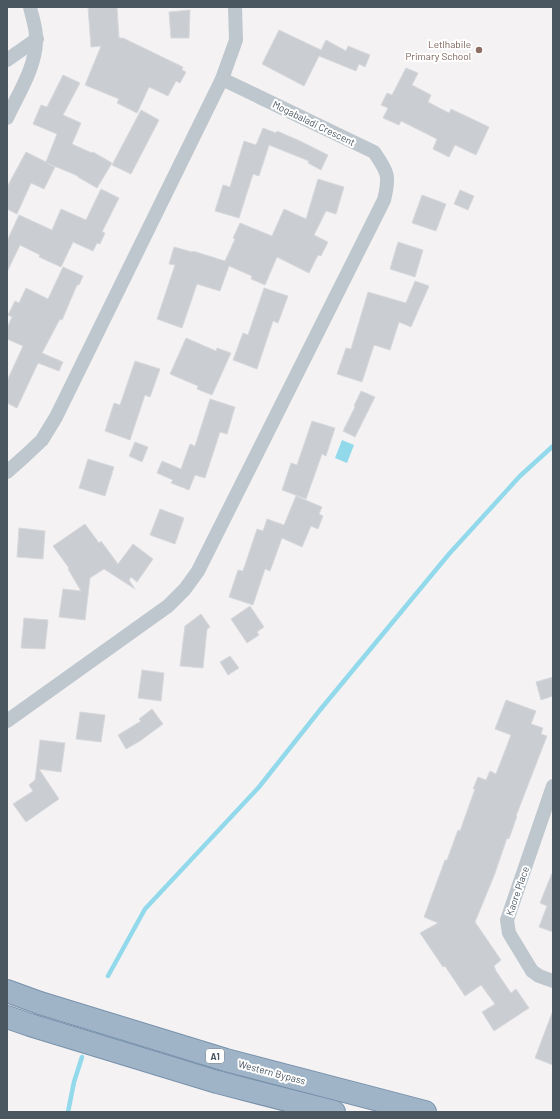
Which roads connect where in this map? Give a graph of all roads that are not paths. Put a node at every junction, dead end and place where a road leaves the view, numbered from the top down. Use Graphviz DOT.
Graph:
graph roads {
  1 [pos="30,7"];
  2 [pos="235,7"];
  3 [pos="37,39"];
  4 [pos="7,60"];
  5 [pos="222,79"];
  6 [pos="7,118"];
  7 [pos="7,472"];
  8 [pos="7,721"];
  9 [pos="553,786"];
  10 [pos="553,980"];
  11 [pos="7,991"];
  12 [pos="7,1017"];
  13 [pos="334,1112"];
  14 [pos="425,1112"];
  1 -- 3 [label="street"];
  2 -- 5 [label="street"];
  3 -- 4 [label="street"];
  3 -- 6 [label="street"];
  5 -- 7 [label="street"];
  5 -- 8 [label="street, Mogabaladi Crescent"];
  9 -- 10 [label="street, Kaore Place"];
  11 -- 14 [label="highway, Western Bypass / A1"];
  12 -- 13 [label="highway"];
}
